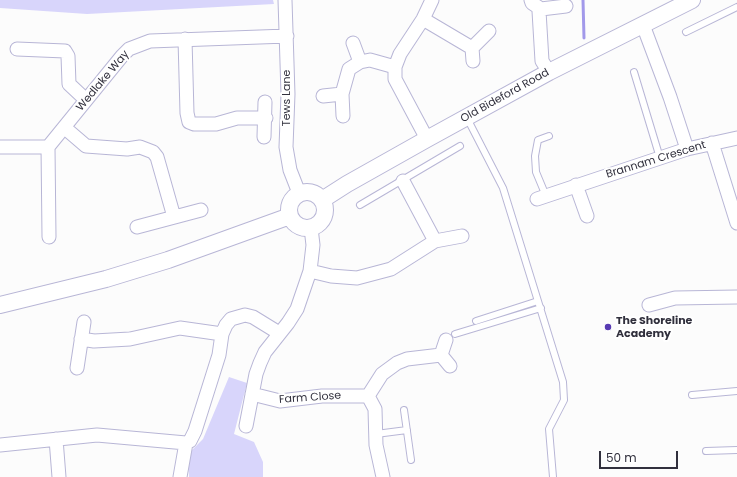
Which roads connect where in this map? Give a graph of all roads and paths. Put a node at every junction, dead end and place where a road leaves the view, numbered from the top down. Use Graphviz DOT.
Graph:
graph roads {
  1 [pos="285,0"];
  2 [pos="432,0"];
  3 [pos="531,0"];
  4 [pos="692,0"];
  5 [pos="566,6"];
  6 [pos="737,7"];
  7 [pos="541,9"];
  8 [pos="423,19"];
  9 [pos="643,25"];
  10 [pos="489,31"];
  11 [pos="686,32"];
  12 [pos="286,36"];
  13 [pos="185,39"];
  14 [pos="353,43"];
  15 [pos="17,49"];
  16 [pos="360,62"];
  17 [pos="395,67"];
  18 [pos="549,72"];
  19 [pos="634,72"];
  20 [pos="342,94"];
  21 [pos="323,96"];
  22 [pos="86,100"];
  23 [pos="266,102"];
  24 [pos="343,116"];
  25 [pos="266,118"];
  26 [pos="466,118"];
  27 [pos="65,128"];
  28 [pos="264,136"];
  29 [pos="549,136"];
  30 [pos="737,138"];
  31 [pos="426,139"];
  32 [pos="712,143"];
  33 [pos="460,146"];
  34 [pos="0,147"];
  35 [pos="48,147"];
  36 [pos="687,149"];
  37 [pos="660,158"];
  38 [pos="403,181"];
  39 [pos="576,185"];
  40 [pos="299,193"];
  41 [pos="541,197"];
  42 [pos="322,200"];
  43 [pos="360,205"];
  44 [pos="201,210"];
  45 [pos="290,216"];
  46 [pos="587,216"];
  47 [pos="174,217"];
  48 [pos="737,222"];
  49 [pos="137,227"];
  50 [pos="311,228"];
  51 [pos="462,236"];
  52 [pos="49,237"];
  53 [pos="435,241"];
  54 [pos="310,270"];
  55 [pos="737,297"];
  56 [pos="538,301"];
  57 [pos="649,305"];
  58 [pos="0,306"];
  59 [pos="540,308"];
  60 [pos="476,321"];
  61 [pos="84,322"];
  62 [pos="279,333"];
  63 [pos="222,334"];
  64 [pos="450,337"];
  65 [pos="81,339"];
  66 [pos="441,355"];
  67 [pos="450,366"];
  68 [pos="77,368"];
  69 [pos="737,391"];
  70 [pos="252,394"];
  71 [pos="368,396"];
  72 [pos="692,396"];
  73 [pos="404,410"];
  74 [pos="246,426"];
  75 [pos="407,430"];
  76 [pos="376,434"];
  77 [pos="56,439"];
  78 [pos="186,443"];
  79 [pos="0,445"];
  80 [pos="737,450"];
  81 [pos="706,451"];
  82 [pos="411,460"];
  83 [pos="59,477"];
  84 [pos="180,477"];
  85 [pos="383,477"];
  86 [pos="553,477"];
  1 -- 12 [label="street, Tews Lane"];
  2 -- 8 [label="street"];
  3 -- 7 [label="street"];
  4 -- 9 [label="street, Old Bideford Road"];
  5 -- 7 [label="street"];
  6 -- 11 [label="lane"];
  7 -- 18 [label="street"];
  8 -- 10 [label="street"];
  8 -- 17 [label="street"];
  9 -- 18 [label="street, Old Bideford Road"];
  9 -- 36 [label="street"];
  12 -- 13 [label="street, Wedlake Way"];
  12 -- 40 [label="street, Tews Lane"];
  13 -- 22 [label="street, Wedlake Way"];
  13 -- 25 [label="street"];
  14 -- 16 [label="street"];
  15 -- 22 [label="street"];
  16 -- 17 [label="street"];
  16 -- 20 [label="street"];
  17 -- 31 [label="street"];
  18 -- 26 [label="street, Old Bideford Road"];
  19 -- 37 [label="lane"];
  20 -- 21 [label="street"];
  20 -- 24 [label="street"];
  22 -- 27 [label="street, Wedlake Way"];
  23 -- 25 [label="street"];
  25 -- 28 [label="street"];
  26 -- 31 [label="street, Old Bideford Road"];
  26 -- 56 [label="lane"];
  27 -- 35 [label="street, Wedlake Way"];
  27 -- 47 [label="street"];
  29 -- 41 [label="lane"];
  30 -- 32 [label="street, Brannam Crescent"];
  31 -- 42 [label="street, Old Bideford Road"];
  32 -- 36 [label="street, Brannam Crescent"];
  32 -- 48 [label="street"];
  33 -- 38 [label="lane"];
  34 -- 35 [label="street"];
  35 -- 52 [label="street"];
  36 -- 37 [label="street, Brannam Crescent"];
  37 -- 39 [label="street, Brannam Crescent"];
  38 -- 43 [label="lane"];
  38 -- 53 [label="street"];
  39 -- 41 [label="street, Brannam Crescent"];
  39 -- 46 [label="street"];
  40 -- 42 [label="street"];
  40 -- 45 [label="street"];
  42 -- 50 [label="street"];
  44 -- 47 [label="street"];
  45 -- 50 [label="street"];
  45 -- 58 [label="street"];
  47 -- 49 [label="street"];
  50 -- 54 [label="street"];
  51 -- 53 [label="street"];
  53 -- 54 [label="street"];
  54 -- 62 [label="street"];
  55 -- 57 [label="street"];
  56 -- 59 [label="lane"];
  56 -- 60 [label="lane"];
  59 -- 64 [label="lane"];
  59 -- 86 [label="lane"];
  61 -- 65 [label="street"];
  62 -- 63 [label="street"];
  62 -- 70 [label="street"];
  63 -- 65 [label="street"];
  63 -- 78 [label="street"];
  64 -- 66 [label="street"];
  65 -- 68 [label="street"];
  66 -- 67 [label="street"];
  66 -- 71 [label="street"];
  69 -- 72 [label="lane"];
  70 -- 71 [label="street, Farm Close"];
  70 -- 74 [label="street"];
  71 -- 76 [label="street"];
  73 -- 75 [label="lane"];
  75 -- 76 [label="lane"];
  75 -- 82 [label="lane"];
  76 -- 85 [label="street"];
  77 -- 78 [label="street"];
  77 -- 79 [label="street"];
  77 -- 83 [label="street"];
  78 -- 84 [label="street"];
  80 -- 81 [label="lane"];
}
